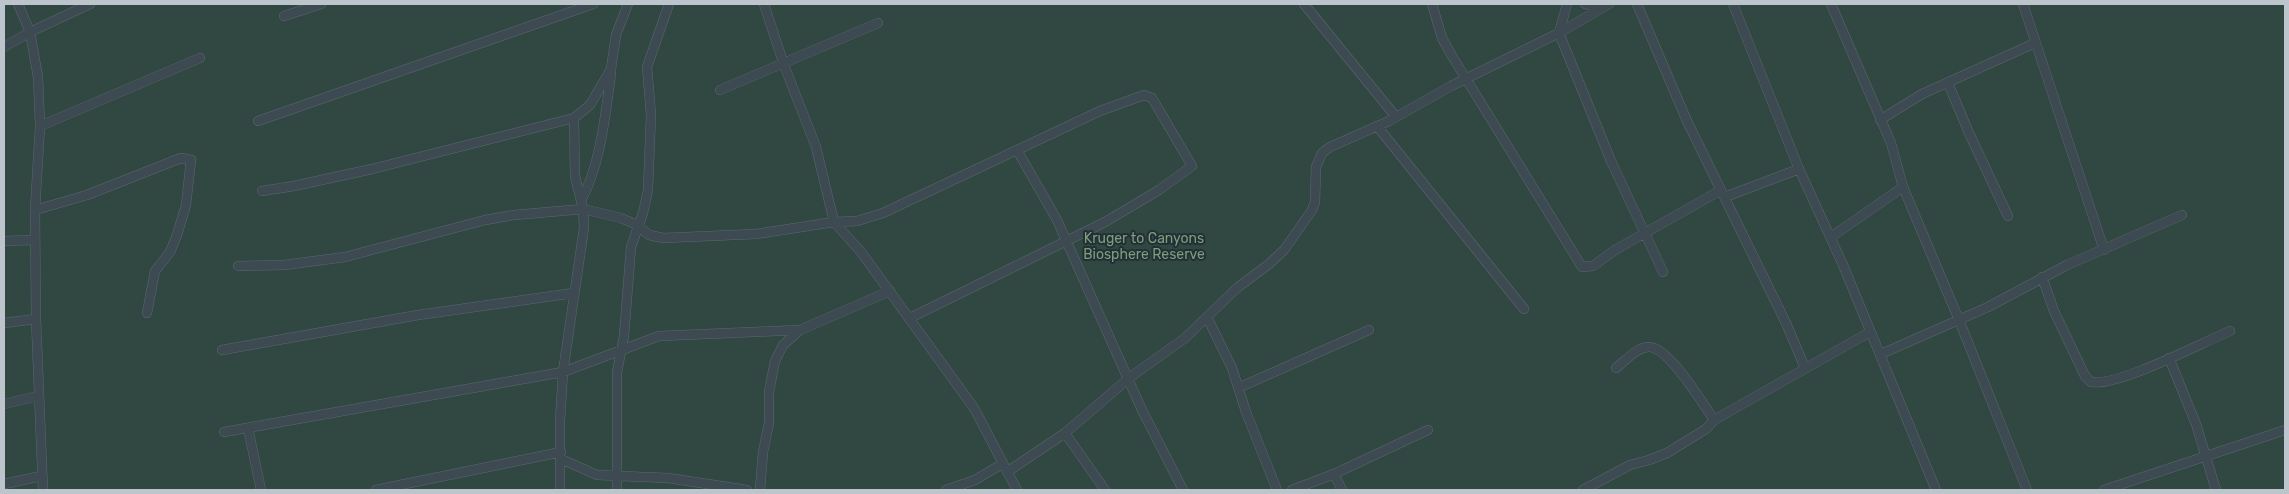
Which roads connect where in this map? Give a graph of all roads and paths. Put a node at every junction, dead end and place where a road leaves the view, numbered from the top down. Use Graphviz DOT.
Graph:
graph roads {
  1 [pos="18,4"];
  2 [pos="90,4"];
  3 [pos="321,4"];
  4 [pos="593,4"];
  5 [pos="628,4"];
  6 [pos="669,4"];
  7 [pos="764,4"];
  8 [pos="1304,4"];
  9 [pos="1432,4"];
  10 [pos="1567,4"];
  11 [pos="1585,4"];
  12 [pos="1609,4"];
  13 [pos="1637,4"];
  14 [pos="1733,4"];
  15 [pos="1831,4"];
  16 [pos="2024,4"];
  17 [pos="1598,8"];
  18 [pos="284,16"];
  19 [pos="878,23"];
  20 [pos="30,32"];
  21 [pos="1559,33"];
  22 [pos="2035,43"];
  23 [pos="4,47"];
  24 [pos="200,58"];
  25 [pos="784,65"];
  26 [pos="611,69"];
  27 [pos="1466,79"];
  28 [pos="1948,83"];
  29 [pos="720,90"];
  30 [pos="1396,117"];
  31 [pos="574,118"];
  32 [pos="1880,120"];
  33 [pos="258,121"];
  34 [pos="40,126"];
  35 [pos="1377,126"];
  36 [pos="1017,150"];
  37 [pos="1799,169"];
  38 [pos="1903,187"];
  39 [pos="262,191"];
  40 [pos="1723,194"];
  41 [pos="582,205"];
  42 [pos="35,210"];
  43 [pos="2182,215"];
  44 [pos="2008,216"];
  45 [pos="834,222"];
  46 [pos="637,225"];
  47 [pos="1645,234"];
  48 [pos="1831,237"];
  49 [pos="35,240"];
  50 [pos="1065,240"];
  51 [pos="4,241"];
  52 [pos="2104,250"];
  53 [pos="238,266"];
  54 [pos="1663,272"];
  55 [pos="2042,277"];
  56 [pos="890,291"];
  57 [pos="574,292"];
  58 [pos="1524,309"];
  59 [pos="147,312"];
  60 [pos="910,318"];
  61 [pos="1207,318"];
  62 [pos="36,319"];
  63 [pos="1959,320"];
  64 [pos="4,323"];
  65 [pos="800,330"];
  66 [pos="1369,330"];
  67 [pos="2230,331"];
  68 [pos="1870,332"];
  69 [pos="222,350"];
  70 [pos="622,352"];
  71 [pos="1881,354"];
  72 [pos="2169,358"];
  73 [pos="1616,368"];
  74 [pos="1805,368"];
  75 [pos="564,372"];
  76 [pos="1129,378"];
  77 [pos="1238,388"];
  78 [pos="38,396"];
  79 [pos="4,404"];
  80 [pos="1714,420"];
  81 [pos="248,428"];
  82 [pos="1428,430"];
  83 [pos="2285,430"];
  84 [pos="224,432"];
  85 [pos="1065,433"];
  86 [pos="561,456"];
  87 [pos="2205,456"];
  88 [pos="1004,468"];
  89 [pos="1334,474"];
  90 [pos="41,476"];
  91 [pos="617,476"];
  92 [pos="4,484"];
  93 [pos="2114,489"];
  94 [pos="42,490"];
  95 [pos="261,490"];
  96 [pos="376,490"];
  97 [pos="560,490"];
  98 [pos="617,490"];
  99 [pos="747,490"];
  100 [pos="760,490"];
  101 [pos="946,490"];
  102 [pos="1017,490"];
  103 [pos="1105,490"];
  104 [pos="1183,490"];
  105 [pos="1277,490"];
  106 [pos="1292,490"];
  107 [pos="1342,490"];
  108 [pos="1583,490"];
  109 [pos="1936,490"];
  110 [pos="2027,490"];
  111 [pos="2104,490"];
  112 [pos="2216,490"];
  1 -- 20 [label="street"];
  2 -- 20 [label="street"];
  3 -- 18 [label="street"];
  4 -- 33 [label="street"];
  5 -- 26 [label="street"];
  6 -- 46 [label="street"];
  7 -- 25 [label="street"];
  8 -- 30 [label="street"];
  9 -- 27 [label="street"];
  10 -- 21 [label="street"];
  11 -- 17 [label="street"];
  12 -- 17 [label="street"];
  13 -- 40 [label="street"];
  14 -- 37 [label="street"];
  15 -- 32 [label="street"];
  16 -- 22 [label="street"];
  17 -- 21 [label="street"];
  19 -- 25 [label="street"];
  20 -- 23 [label="street"];
  20 -- 34 [label="street"];
  21 -- 27 [label="street"];
  21 -- 47 [label="street"];
  22 -- 28 [label="street"];
  22 -- 52 [label="street"];
  24 -- 34 [label="street"];
  25 -- 29 [label="street"];
  25 -- 45 [label="street"];
  26 -- 31 [label="street"];
  26 -- 41 [label="street"];
  27 -- 30 [label="street"];
  27 -- 47 [label="street"];
  28 -- 32 [label="street"];
  28 -- 44 [label="street"];
  30 -- 35 [label="street"];
  31 -- 39 [label="street"];
  31 -- 41 [label="street"];
  32 -- 38 [label="street"];
  34 -- 42 [label="street"];
  35 -- 58 [label="street"];
  35 -- 61 [label="street"];
  36 -- 45 [label="street"];
  36 -- 50 [label="street"];
  36 -- 50 [label="street"];
  37 -- 40 [label="street"];
  37 -- 48 [label="street"];
  38 -- 48 [label="street"];
  38 -- 63 [label="street"];
  40 -- 47 [label="street"];
  40 -- 74 [label="street"];
  41 -- 46 [label="street"];
  41 -- 53 [label="street"];
  41 -- 57 [label="street"];
  42 -- 49 [label="street"];
  42 -- 59 [label="street"];
  43 -- 52 [label="street"];
  45 -- 46 [label="street"];
  45 -- 56 [label="street"];
  46 -- 70 [label="street"];
  47 -- 54 [label="street"];
  48 -- 68 [label="street"];
  49 -- 51 [label="street"];
  49 -- 62 [label="street"];
  50 -- 60 [label="street"];
  50 -- 76 [label="street"];
  52 -- 55 [label="street"];
  55 -- 63 [label="street"];
  55 -- 72 [label="street"];
  56 -- 60 [label="street"];
  56 -- 65 [label="street"];
  57 -- 69 [label="street"];
  57 -- 75 [label="street"];
  60 -- 88 [label="street"];
  61 -- 76 [label="street"];
  61 -- 77 [label="street"];
  62 -- 64 [label="street"];
  62 -- 78 [label="street"];
  63 -- 71 [label="street"];
  63 -- 110 [label="street"];
  65 -- 70 [label="street"];
  65 -- 100 [label="street"];
  66 -- 77 [label="street"];
  67 -- 72 [label="street"];
  68 -- 71 [label="street"];
  68 -- 74 [label="street"];
  70 -- 75 [label="street"];
  70 -- 91 [label="street"];
  71 -- 109 [label="street"];
  72 -- 87 [label="street"];
  73 -- 80 [label="street"];
  74 -- 80 [label="street"];
  75 -- 81 [label="street"];
  75 -- 86 [label="street"];
  76 -- 85 [label="street"];
  76 -- 104 [label="street"];
  77 -- 105 [label="street"];
  78 -- 79 [label="street"];
  78 -- 90 [label="street"];
  80 -- 108 [label="street"];
  81 -- 84 [label="street"];
  81 -- 95 [label="street"];
  82 -- 89 [label="street"];
  83 -- 87 [label="street"];
  85 -- 88 [label="street"];
  85 -- 103 [label="street"];
  86 -- 91 [label="street"];
  86 -- 96 [label="street"];
  86 -- 97 [label="street"];
  87 -- 93 [label="street"];
  87 -- 112 [label="street"];
  88 -- 101 [label="street"];
  88 -- 102 [label="street"];
  89 -- 106 [label="street"];
  89 -- 107 [label="street"];
  90 -- 92 [label="street"];
  90 -- 94 [label="street"];
  91 -- 98 [label="street"];
  91 -- 99 [label="street"];
  93 -- 111 [label="street"];
}
